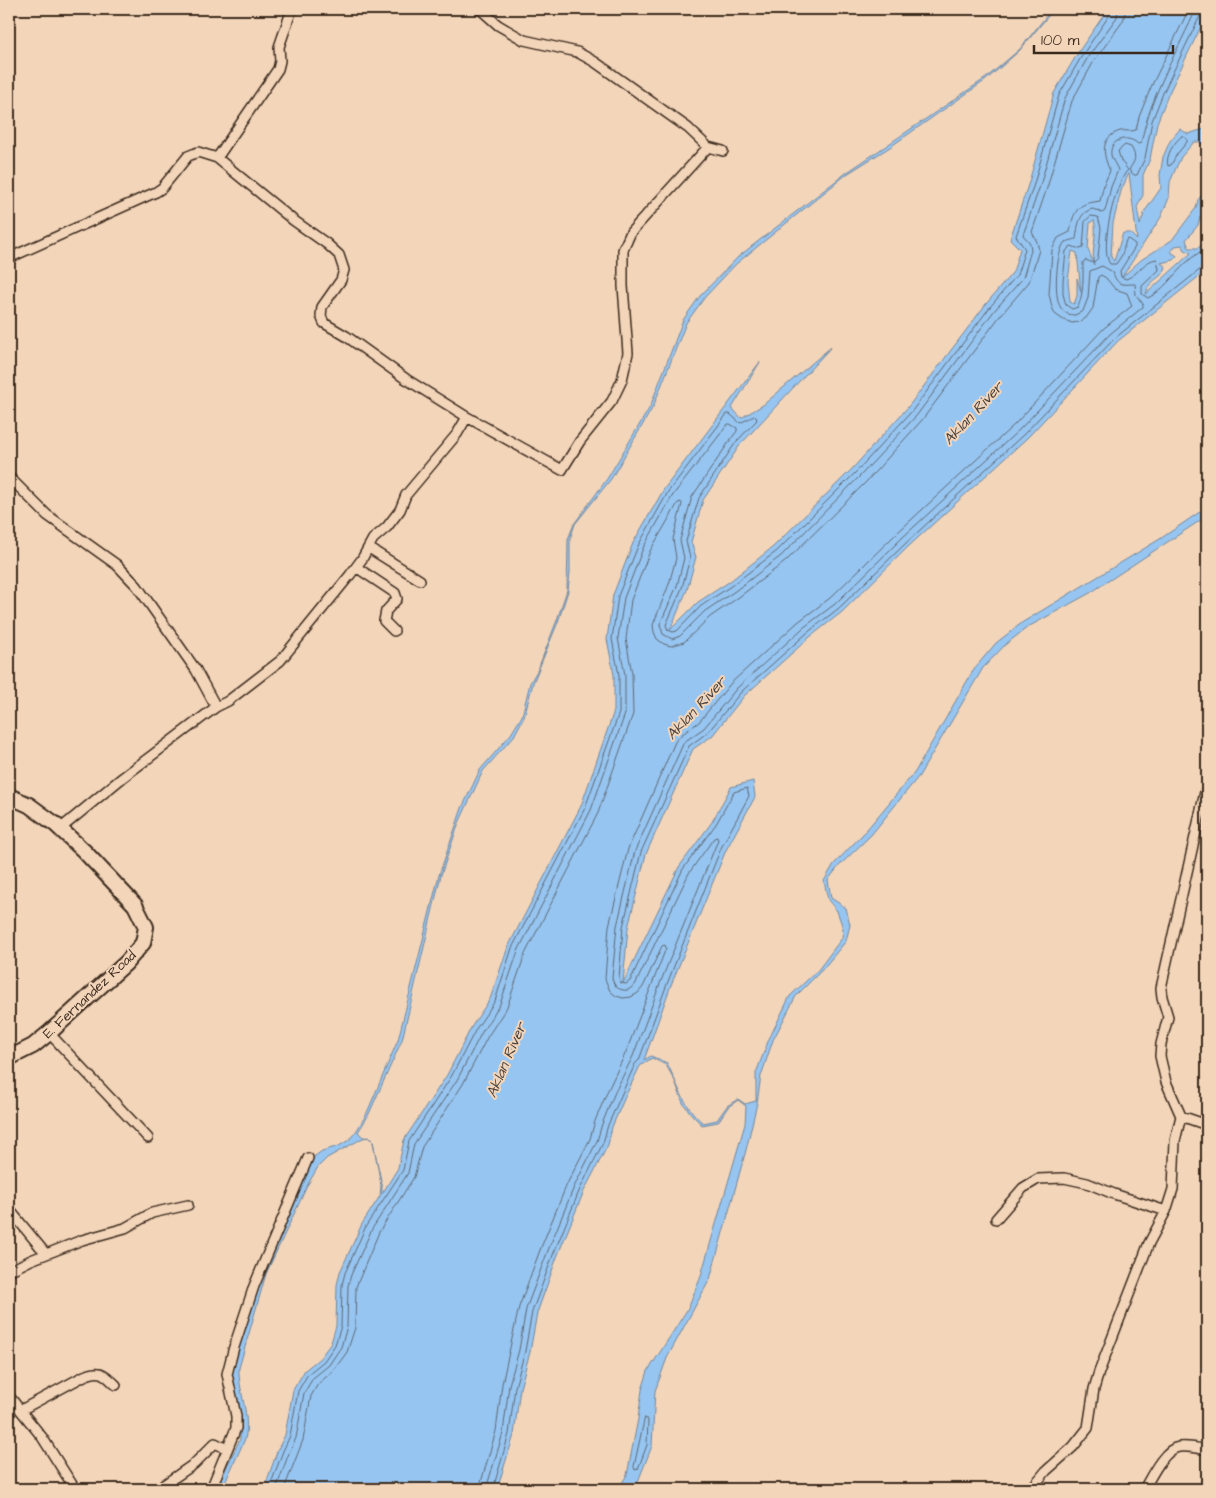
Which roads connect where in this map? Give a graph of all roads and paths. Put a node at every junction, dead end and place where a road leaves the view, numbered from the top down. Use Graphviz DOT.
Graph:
graph roads {
  1 [pos="292,9"];
  2 [pos="480,9"];
  3 [pos="708,148"];
  4 [pos="723,151"];
  5 [pos="217,158"];
  6 [pos="9,258"];
  7 [pos="467,417"];
  8 [pos="9,477"];
  9 [pos="368,548"];
  10 [pos="356,567"];
  11 [pos="420,580"];
  12 [pos="394,631"];
  13 [pos="216,707"];
  14 [pos="1207,783"];
  15 [pos="9,796"];
  16 [pos="60,829"];
  17 [pos="50,1034"];
  18 [pos="9,1058"];
  19 [pos="1181,1116"];
  20 [pos="1207,1125"];
  21 [pos="148,1138"];
  22 [pos="308,1158"];
  23 [pos="188,1206"];
  24 [pos="9,1209"];
  25 [pos="1166,1211"];
  26 [pos="996,1219"];
  27 [pos="46,1254"];
  28 [pos="9,1271"];
  29 [pos="116,1385"];
  30 [pos="14,1405"];
  31 [pos="227,1449"];
  32 [pos="1207,1450"];
  33 [pos="75,1489"];
  34 [pos="158,1489"];
  35 [pos="210,1489"];
  36 [pos="1031,1489"];
  37 [pos="1144,1489"];
  1 -- 5 [label="street"];
  2 -- 3 [label="street"];
  3 -- 4 [label="street"];
  3 -- 7 [label="street"];
  5 -- 6 [label="street"];
  5 -- 7 [label="street"];
  7 -- 9 [label="street"];
  8 -- 13 [label="street"];
  9 -- 10 [label="street"];
  9 -- 11 [label="street"];
  10 -- 12 [label="street"];
  10 -- 13 [label="street"];
  13 -- 16 [label="street"];
  14 -- 19 [label="street"];
  15 -- 16 [label="street, E. Fernandez Road"];
  16 -- 17 [label="street, E. Fernandez Road"];
  17 -- 18 [label="street, E. Fernandez Road"];
  17 -- 21 [label="street"];
  19 -- 20 [label="street"];
  19 -- 25 [label="street"];
  22 -- 31 [label="street"];
  23 -- 27 [label="street"];
  24 -- 27 [label="street"];
  25 -- 26 [label="street"];
  25 -- 36 [label="street"];
  27 -- 28 [label="street"];
  29 -- 30 [label="street"];
  30 -- 33 [label="street"];
  31 -- 34 [label="street"];
  31 -- 35 [label="street"];
  32 -- 37 [label="street"];
}
